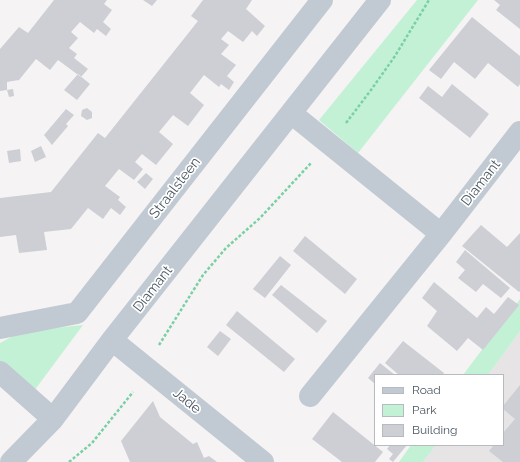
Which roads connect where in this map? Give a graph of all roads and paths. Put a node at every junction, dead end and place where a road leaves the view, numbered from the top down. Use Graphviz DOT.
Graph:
graph roads {
  1 [pos="322,0"];
  2 [pos="380,0"];
  3 [pos="429,0"];
  4 [pos="292,113"];
  5 [pos="520,132"];
  6 [pos="328,143"];
  7 [pos="441,234"];
  8 [pos="0,328"];
  9 [pos="112,340"];
  10 [pos="146,367"];
  11 [pos="0,372"];
  12 [pos="310,396"];
  13 [pos="53,419"];
  14 [pos="11,462"];
  15 [pos="69,462"];
  16 [pos="263,462"];
  1 -- 8 [label="street, Straalsteen"];
  2 -- 4 [label="street, Diamant"];
  3 -- 6 [label="path"];
  4 -- 6 [label="street"];
  4 -- 9 [label="street, Diamant"];
  5 -- 7 [label="street, Diamant"];
  6 -- 7 [label="street"];
  6 -- 10 [label="path"];
  7 -- 12 [label="street, Diamant"];
  9 -- 10 [label="street, Jade"];
  9 -- 13 [label="street, Diamant"];
  10 -- 15 [label="path"];
  10 -- 16 [label="street, Jade"];
  11 -- 13 [label="street"];
  13 -- 14 [label="street, Diamant"];
}
